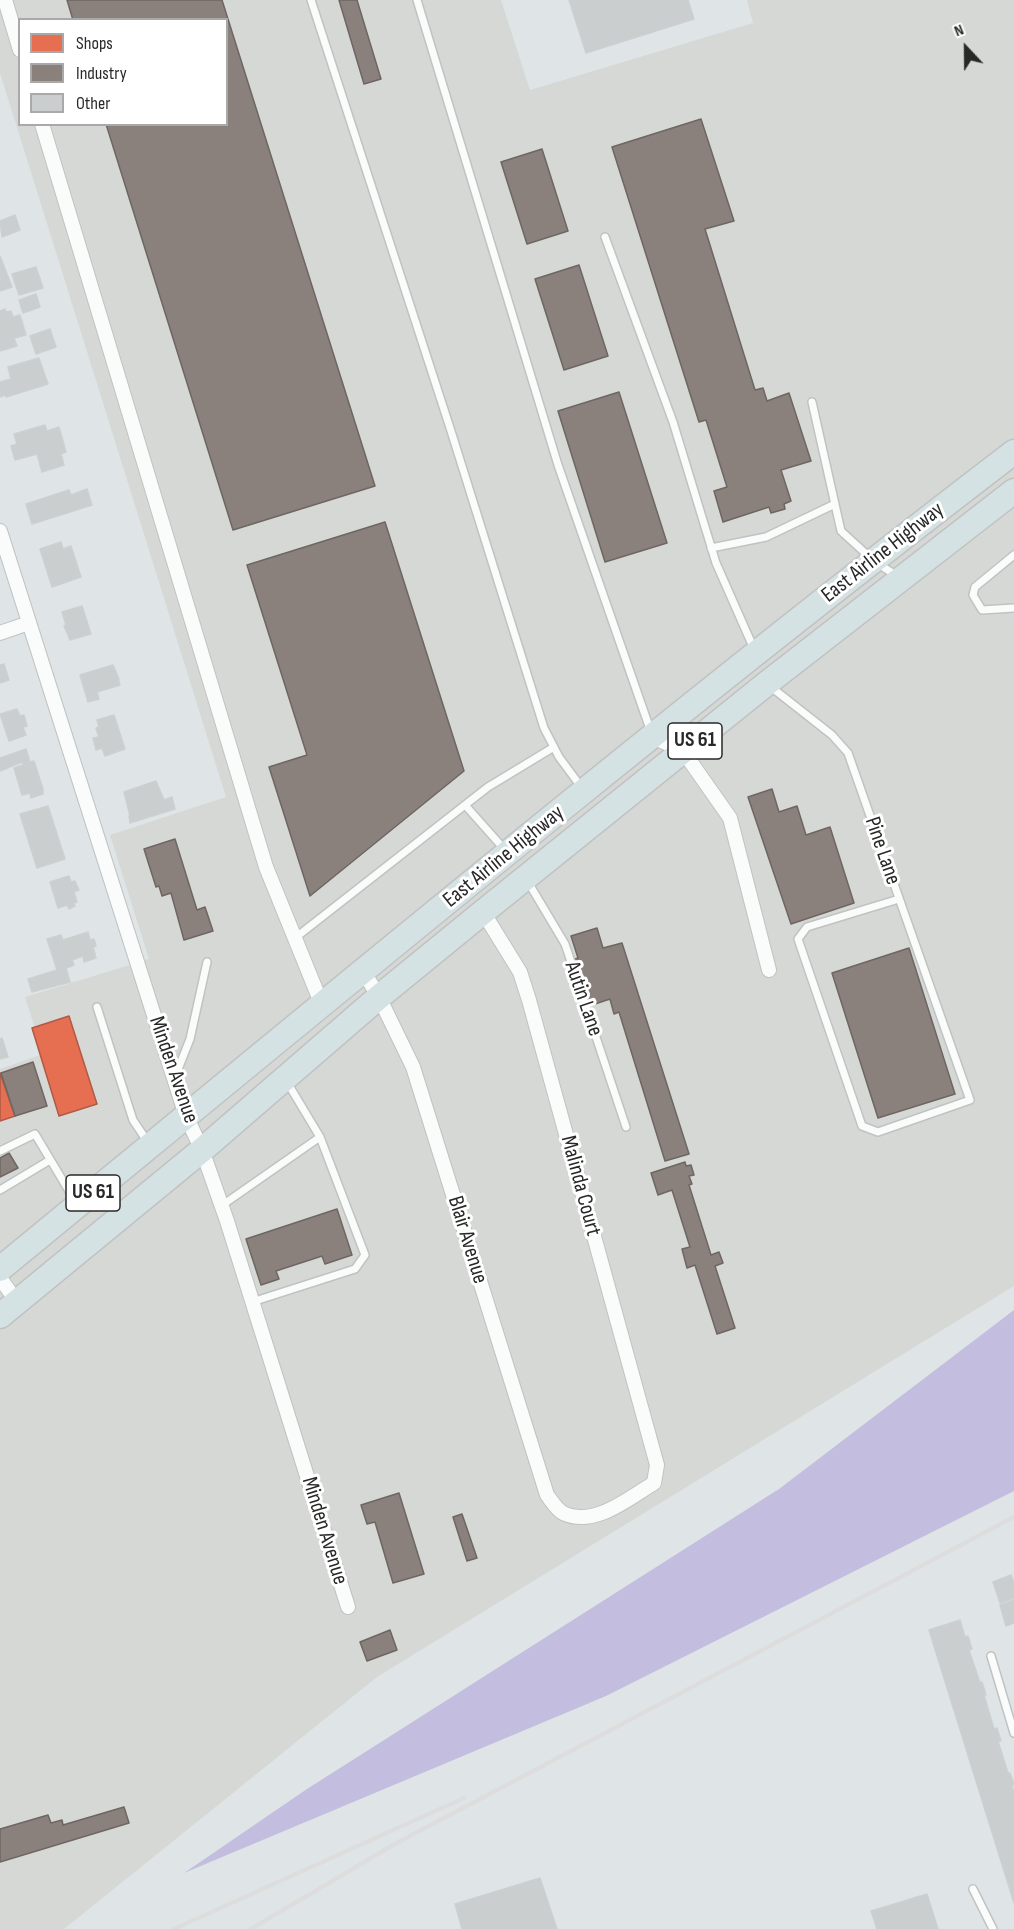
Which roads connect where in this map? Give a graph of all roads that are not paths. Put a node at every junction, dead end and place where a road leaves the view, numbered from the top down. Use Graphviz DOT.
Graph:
graph roads {
  1 [pos="4,0"];
  2 [pos="311,0"];
  3 [pos="417,0"];
  4 [pos="18,44"];
  5 [pos="43,126"];
  6 [pos="604,237"];
  7 [pos="812,402"];
  8 [pos="1014,452"];
  9 [pos="1014,491"];
  10 [pos="835,504"];
  11 [pos="0,531"];
  12 [pos="711,548"];
  13 [pos="1014,555"];
  14 [pos="874,561"];
  15 [pos="903,579"];
  16 [pos="1014,608"];
  17 [pos="29,623"];
  18 [pos="0,633"];
  19 [pos="756,653"];
  20 [pos="766,684"];
  21 [pos="653,737"];
  22 [pos="554,747"];
  23 [pos="683,751"];
  24 [pos="585,792"];
  25 [pos="465,805"];
  26 [pos="508,854"];
  27 [pos="526,878"];
  28 [pos="899,899"];
  29 [pos="483,912"];
  30 [pos="295,938"];
  31 [pos="207,962"];
  32 [pos="769,970"];
  33 [pos="363,971"];
  34 [pos="379,997"];
  35 [pos="322,1005"];
  36 [pos="97,1007"];
  37 [pos="285,1078"];
  38 [pos="174,1079"];
  39 [pos="186,1116"];
  40 [pos="626,1127"];
  41 [pos="320,1137"];
  42 [pos="150,1146"];
  43 [pos="202,1150"];
  44 [pos="0,1151"];
  45 [pos="50,1160"];
  46 [pos="0,1190"];
  47 [pos="77,1206"];
  48 [pos="221,1206"];
  49 [pos="0,1269"];
  50 [pos="0,1278"];
  51 [pos="252,1302"];
  52 [pos="9,1309"];
  53 [pos="562,1512"];
  54 [pos="348,1607"];
  55 [pos="991,1656"];
  56 [pos="1014,1733"];
  57 [pos="973,1889"];
  58 [pos="993,1929"];
  1 -- 4 [label="street"];
  2 -- 22 [label="lane"];
  3 -- 21 [label="lane"];
  5 -- 30 [label="street"];
  6 -- 12 [label="lane"];
  7 -- 10 [label="lane"];
  8 -- 14 [label="highway, East Airline Highway / US 61"];
  9 -- 15 [label="highway, East Airline Highway / US 61"];
  10 -- 12 [label="lane"];
  10 -- 14 [label="lane"];
  11 -- 17 [label="street, Minden Avenue"];
  12 -- 19 [label="lane"];
  13 -- 16 [label="lane"];
  14 -- 15 [label="lane"];
  14 -- 19 [label="highway, East Airline Highway / US 61"];
  15 -- 20 [label="highway, East Airline Highway / US 61"];
  17 -- 18 [label="street"];
  17 -- 38 [label="street, Minden Avenue"];
  19 -- 21 [label="highway, East Airline Highway / US 61"];
  20 -- 23 [label="highway, East Airline Highway / US 61"];
  20 -- 28 [label="lane, Pine Lane"];
  21 -- 23 [label="street"];
  21 -- 24 [label="highway, East Airline Highway / US 61"];
  22 -- 24 [label="lane"];
  22 -- 25 [label="lane"];
  23 -- 27 [label="highway, East Airline Highway / US 61"];
  23 -- 32 [label="street"];
  24 -- 26 [label="highway, East Airline Highway / US 61"];
  25 -- 26 [label="lane"];
  25 -- 30 [label="lane"];
  26 -- 33 [label="highway, East Airline Highway / US 61"];
  27 -- 29 [label="highway, East Airline Highway / US 61"];
  27 -- 40 [label="lane, Autin Lane"];
  28 -- 28 [label="lane, Pine Lane"];
  29 -- 34 [label="highway, East Airline Highway / US 61"];
  29 -- 53 [label="street, Malinda Court"];
  30 -- 35 [label="street"];
  31 -- 38 [label="lane"];
  33 -- 34 [label="street, Blair Avenue"];
  33 -- 35 [label="highway, East Airline Highway / US 61"];
  34 -- 37 [label="highway, East Airline Highway / US 61"];
  34 -- 53 [label="street, Blair Avenue"];
  35 -- 39 [label="highway, East Airline Highway / US 61"];
  36 -- 42 [label="lane"];
  37 -- 41 [label="lane"];
  37 -- 43 [label="highway, East Airline Highway / US 61"];
  38 -- 39 [label="street, Minden Avenue"];
  39 -- 42 [label="highway, East Airline Highway / US 61"];
  39 -- 43 [label="street, Minden Avenue"];
  41 -- 48 [label="lane"];
  41 -- 51 [label="lane"];
  42 -- 47 [label="highway, East Airline Highway / US 61"];
  43 -- 48 [label="street, Minden Avenue"];
  43 -- 52 [label="highway, East Airline Highway / US 61"];
  44 -- 45 [label="lane"];
  45 -- 46 [label="lane"];
  45 -- 47 [label="lane"];
  47 -- 49 [label="highway, East Airline Highway / US 61"];
  48 -- 51 [label="street, Minden Avenue"];
  50 -- 52 [label="street"];
  51 -- 54 [label="street, Minden Avenue"];
  55 -- 56 [label="lane"];
  57 -- 58 [label="lane"];
}
